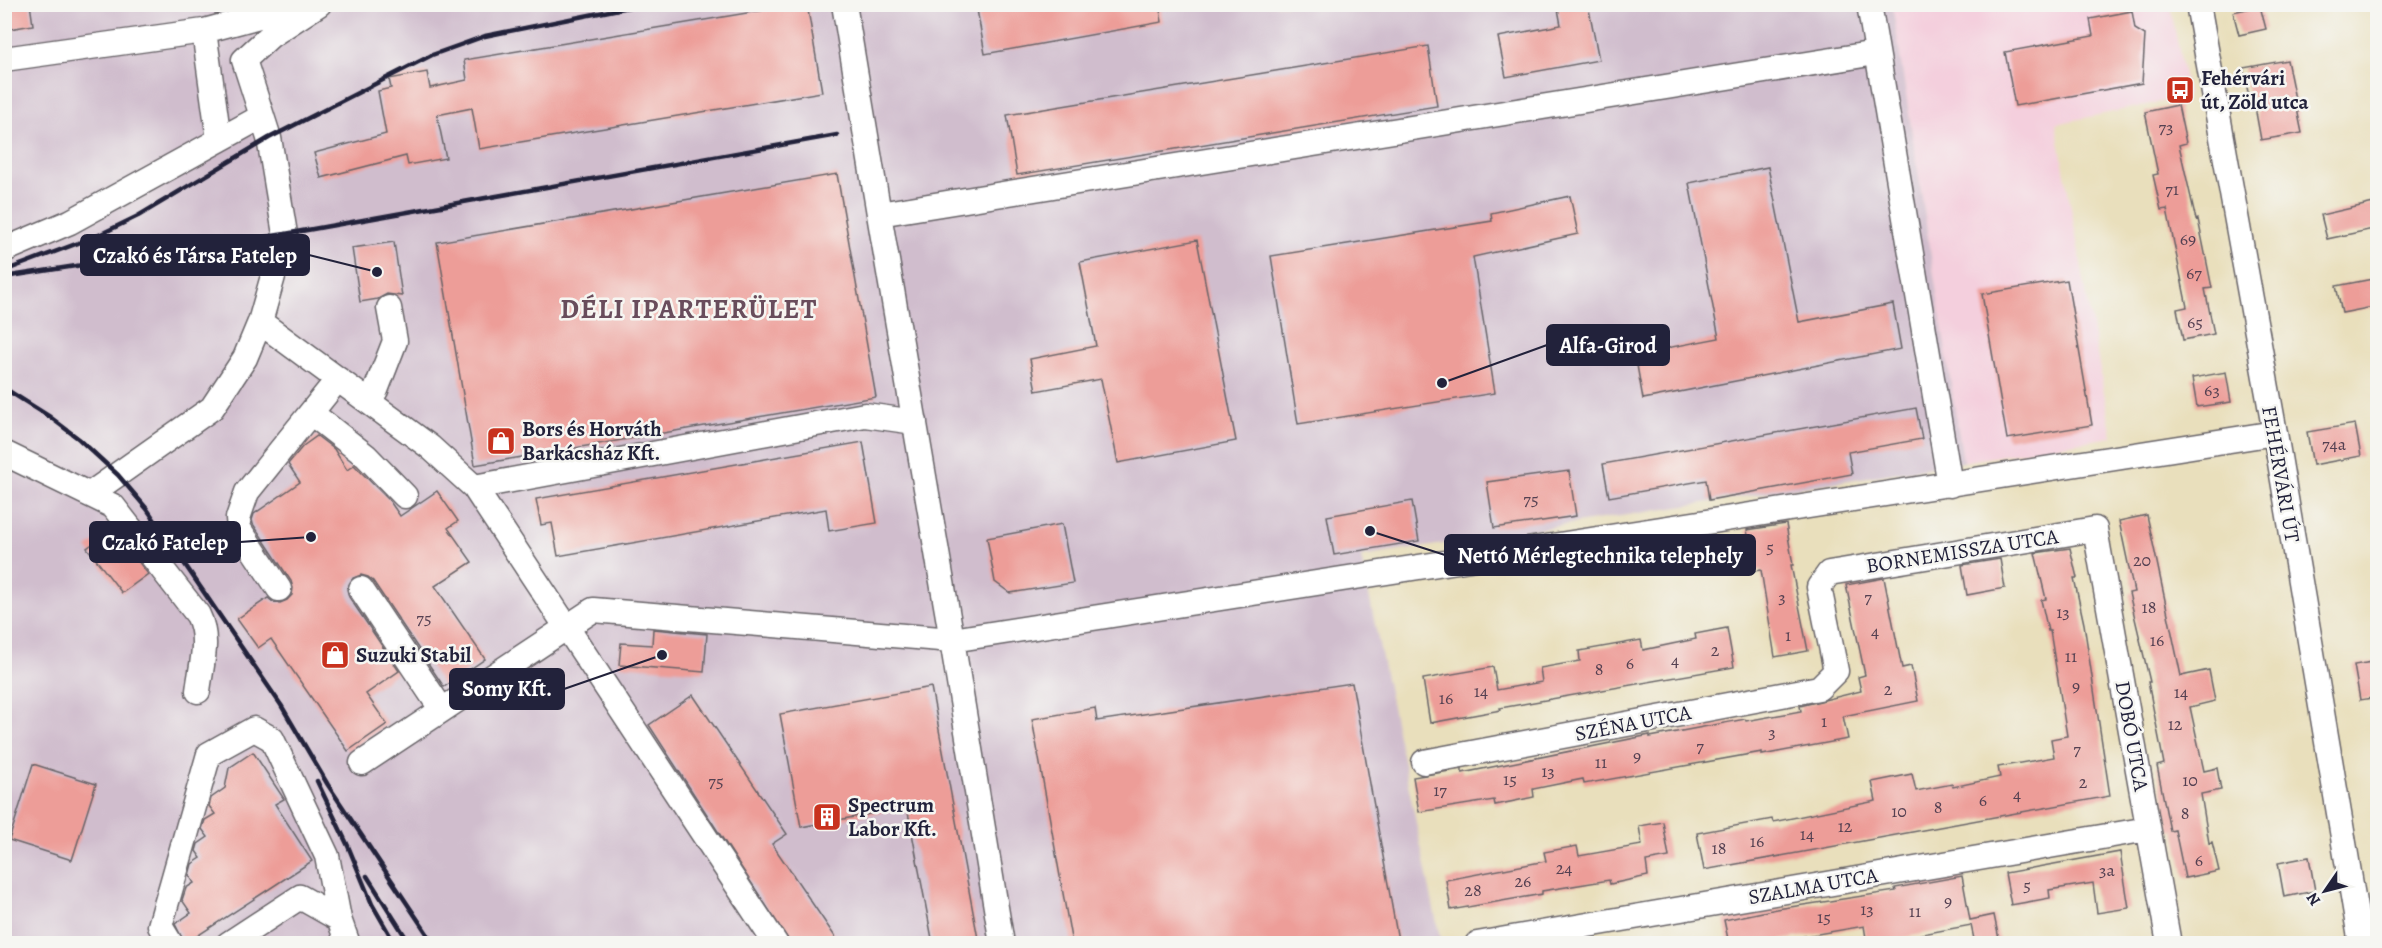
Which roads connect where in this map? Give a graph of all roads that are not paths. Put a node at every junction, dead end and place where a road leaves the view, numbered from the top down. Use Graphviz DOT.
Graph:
graph roads {
  1 [pos="304,4"];
  2 [pos="319,4"];
  3 [pos="844,4"];
  4 [pos="1869,4"];
  5 [pos="2198,4"];
  6 [pos="204,31"];
  7 [pos="1876,53"];
  8 [pos="4,59"];
  9 [pos="261,117"];
  10 [pos="219,140"];
  11 [pos="879,214"];
  12 [pos="4,250"];
  13 [pos="388,308"];
  14 [pos="260,322"];
  15 [pos="338,379"];
  16 [pos="369,401"];
  17 [pos="311,413"];
  18 [pos="915,422"];
  19 [pos="2275,433"];
  20 [pos="4,453"];
  21 [pos="1950,485"];
  22 [pos="474,487"];
  23 [pos="90,495"];
  24 [pos="405,496"];
  25 [pos="2095,529"];
  26 [pos="279,589"];
  27 [pos="361,589"];
  28 [pos="566,627"];
  29 [pos="952,640"];
  30 [pos="1836,671"];
  31 [pos="198,691"];
  32 [pos="442,710"];
  33 [pos="1424,762"];
  34 [pos="362,763"];
  35 [pos="2148,829"];
  36 [pos="339,919"];
  37 [pos="171,944"];
  38 [pos="228,944"];
  39 [pos="348,944"];
  40 [pos="776,944"];
  41 [pos="1002,944"];
  42 [pos="1477,944"];
  43 [pos="2169,944"];
  44 [pos="2361,944"];
  1 -- 6 [label="street"];
  2 -- 9 [label="street"];
  3 -- 11 [label="street"];
  4 -- 7 [label="street"];
  5 -- 19 [label="street, FEHÉRVÁRI ÚT"];
  6 -- 8 [label="street"];
  6 -- 10 [label="street"];
  7 -- 11 [label="street"];
  7 -- 21 [label="street"];
  9 -- 10 [label="street"];
  9 -- 14 [label="street"];
  10 -- 12 [label="street"];
  11 -- 18 [label="street"];
  13 -- 16 [label="street"];
  14 -- 15 [label="street"];
  14 -- 23 [label="street"];
  15 -- 16 [label="street"];
  15 -- 17 [label="street"];
  16 -- 22 [label="street"];
  17 -- 24 [label="street"];
  17 -- 26 [label="street"];
  18 -- 22 [label="street"];
  18 -- 29 [label="street"];
  19 -- 21 [label="street"];
  19 -- 44 [label="street, FEHÉRVÁRI ÚT"];
  20 -- 23 [label="street"];
  21 -- 29 [label="street"];
  22 -- 28 [label="street"];
  23 -- 31 [label="street"];
  25 -- 30 [label="street, BORNEMISSZA UTCA"];
  25 -- 35 [label="street, DOBÓ UTCA"];
  27 -- 32 [label="street"];
  28 -- 29 [label="street"];
  28 -- 32 [label="street"];
  28 -- 40 [label="street"];
  29 -- 41 [label="street"];
  30 -- 33 [label="street, SZÉNA UTCA"];
  32 -- 34 [label="street"];
  35 -- 42 [label="street, SZALMA UTCA"];
  35 -- 43 [label="street, DOBÓ UTCA"];
  36 -- 37 [label="street"];
  36 -- 38 [label="street"];
  36 -- 39 [label="street"];
}
